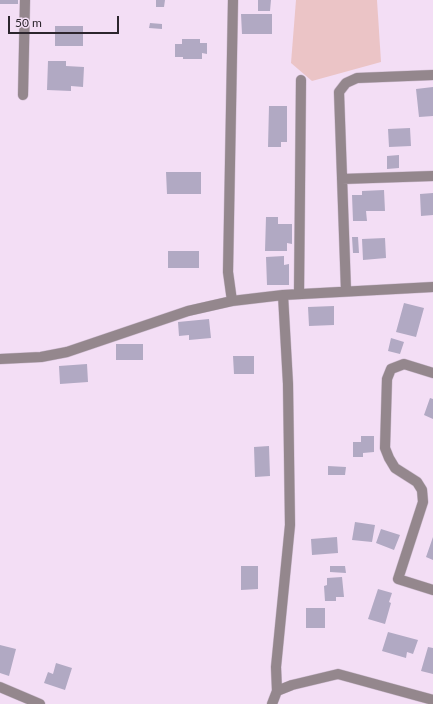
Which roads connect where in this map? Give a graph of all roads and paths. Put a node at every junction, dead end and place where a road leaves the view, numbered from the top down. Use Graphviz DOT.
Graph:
graph roads {
  1 [pos="25,0"];
  2 [pos="233,0"];
  3 [pos="433,74"];
  4 [pos="301,80"];
  5 [pos="23,95"];
  6 [pos="433,176"];
  7 [pos="342,179"];
  8 [pos="433,288"];
  9 [pos="346,292"];
  10 [pos="299,294"];
  11 [pos="283,295"];
  12 [pos="232,301"];
  13 [pos="0,359"];
  14 [pos="433,373"];
  15 [pos="433,590"];
  16 [pos="0,687"];
  17 [pos="276,691"];
  18 [pos="433,700"];
  19 [pos="40,704"];
  20 [pos="272,704"];
  1 -- 5 [label="street"];
  2 -- 12 [label="street"];
  3 -- 7 [label="street"];
  4 -- 10 [label="street"];
  6 -- 7 [label="street"];
  7 -- 9 [label="street"];
  8 -- 9 [label="street"];
  9 -- 10 [label="street"];
  10 -- 11 [label="street"];
  11 -- 12 [label="street"];
  11 -- 17 [label="street"];
  12 -- 13 [label="street"];
  14 -- 15 [label="street"];
  16 -- 19 [label="street"];
  17 -- 18 [label="street"];
  17 -- 20 [label="street"];
}
